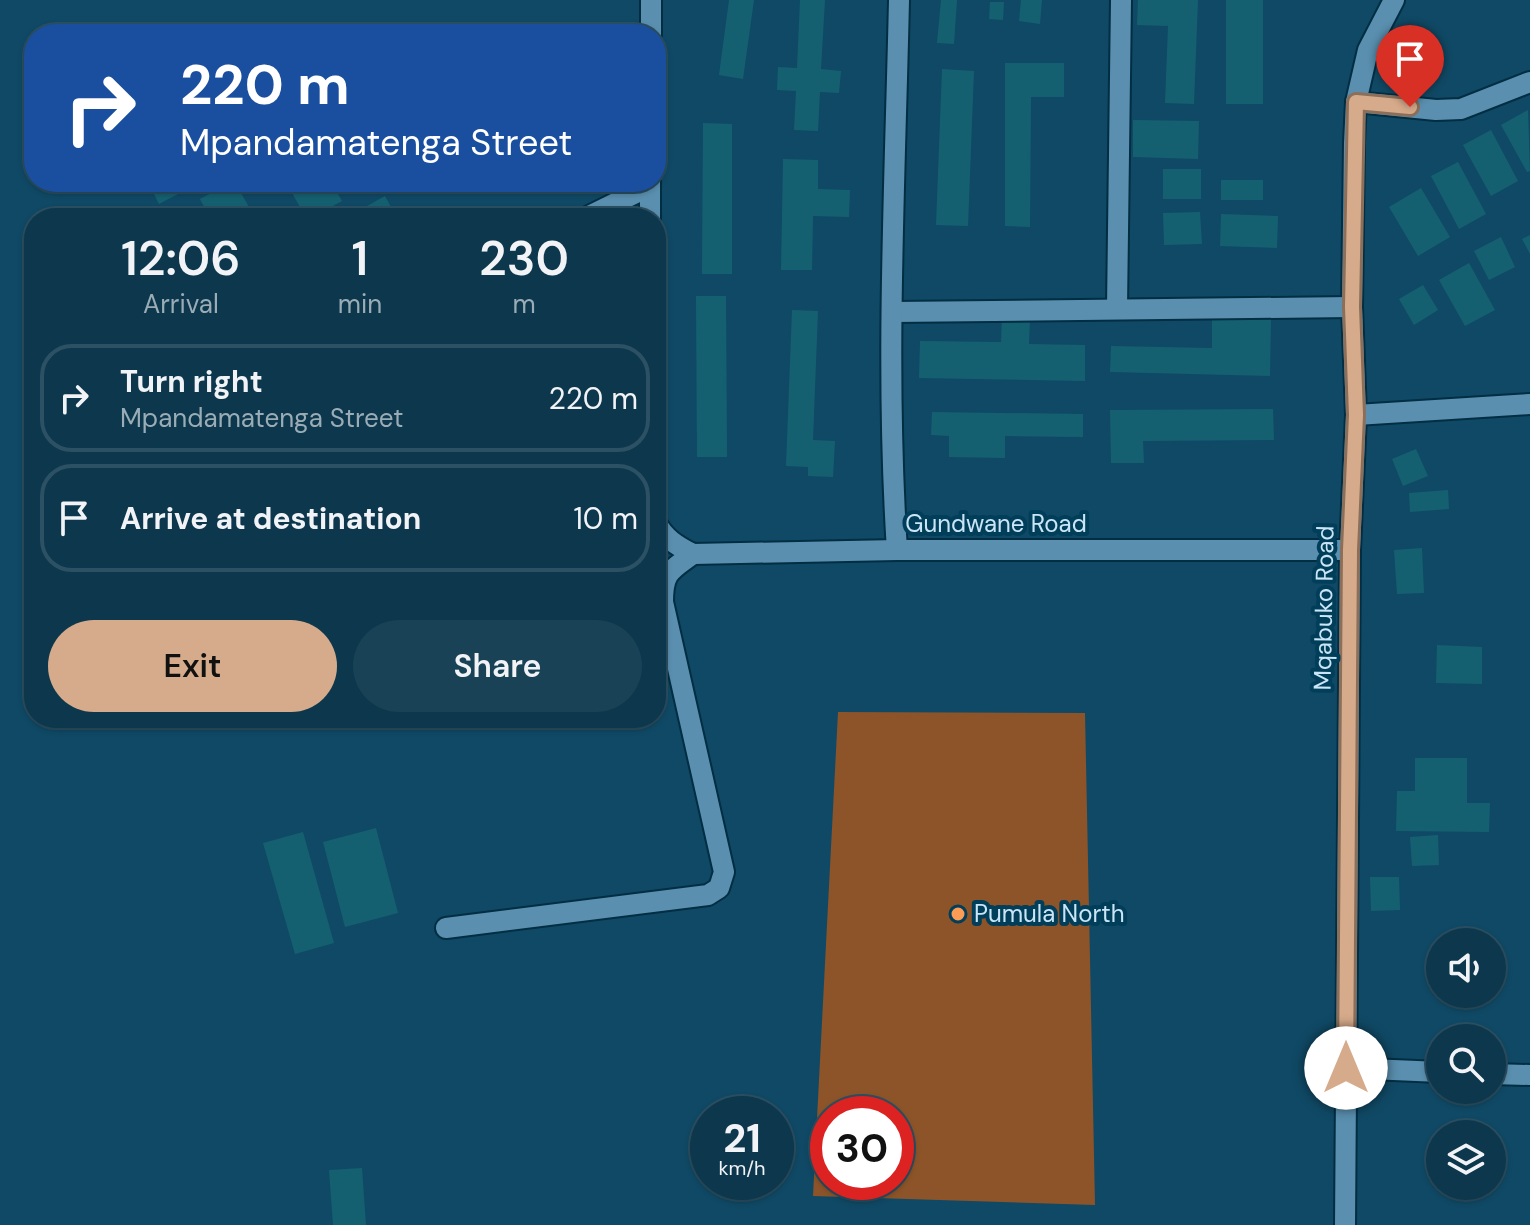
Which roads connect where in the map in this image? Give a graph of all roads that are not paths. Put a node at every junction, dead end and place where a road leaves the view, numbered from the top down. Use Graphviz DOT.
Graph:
graph roads {
  1 [pos="651,0"];
  2 [pos="899,0"];
  3 [pos="1121,0"];
  4 [pos="1394,0"];
  5 [pos="651,24"];
  6 [pos="1530,82"];
  7 [pos="1356,102"];
  8 [pos="635,192"];
  9 [pos="604,208"];
  10 [pos="1352,307"];
  11 [pos="1117,308"];
  12 [pos="893,312"];
  13 [pos="1530,404"];
  14 [pos="1356,415"];
  15 [pos="666,537"];
  16 [pos="897,550"];
  17 [pos="1350,550"];
  18 [pos="693,554"];
  19 [pos="666,577"];
  20 [pos="666,615"];
  21 [pos="446,928"];
  22 [pos="1346,1068"];
  23 [pos="1426,1071"];
  24 [pos="1506,1074"];
  25 [pos="1530,1075"];
  26 [pos="1345,1225"];
  1 -- 5 [label="street"];
  2 -- 12 [label="street"];
  3 -- 11 [label="street"];
  4 -- 7 [label="street, Mqabuko Road"];
  6 -- 7 [label="street"];
  7 -- 10 [label="street, Mqabuko Road"];
  8 -- 9 [label="street"];
  10 -- 11 [label="street"];
  10 -- 14 [label="street, Mqabuko Road"];
  11 -- 12 [label="street"];
  12 -- 16 [label="street"];
  13 -- 14 [label="street"];
  14 -- 17 [label="street, Mqabuko Road"];
  15 -- 18 [label="street"];
  16 -- 17 [label="street, Gundwane Road"];
  16 -- 18 [label="street, Gundwane Road"];
  17 -- 22 [label="street, Mqabuko Road"];
  18 -- 19 [label="street"];
  20 -- 21 [label="street"];
  22 -- 23 [label="street"];
  22 -- 26 [label="street, Mqabuko Road"];
  24 -- 25 [label="street"];
}
